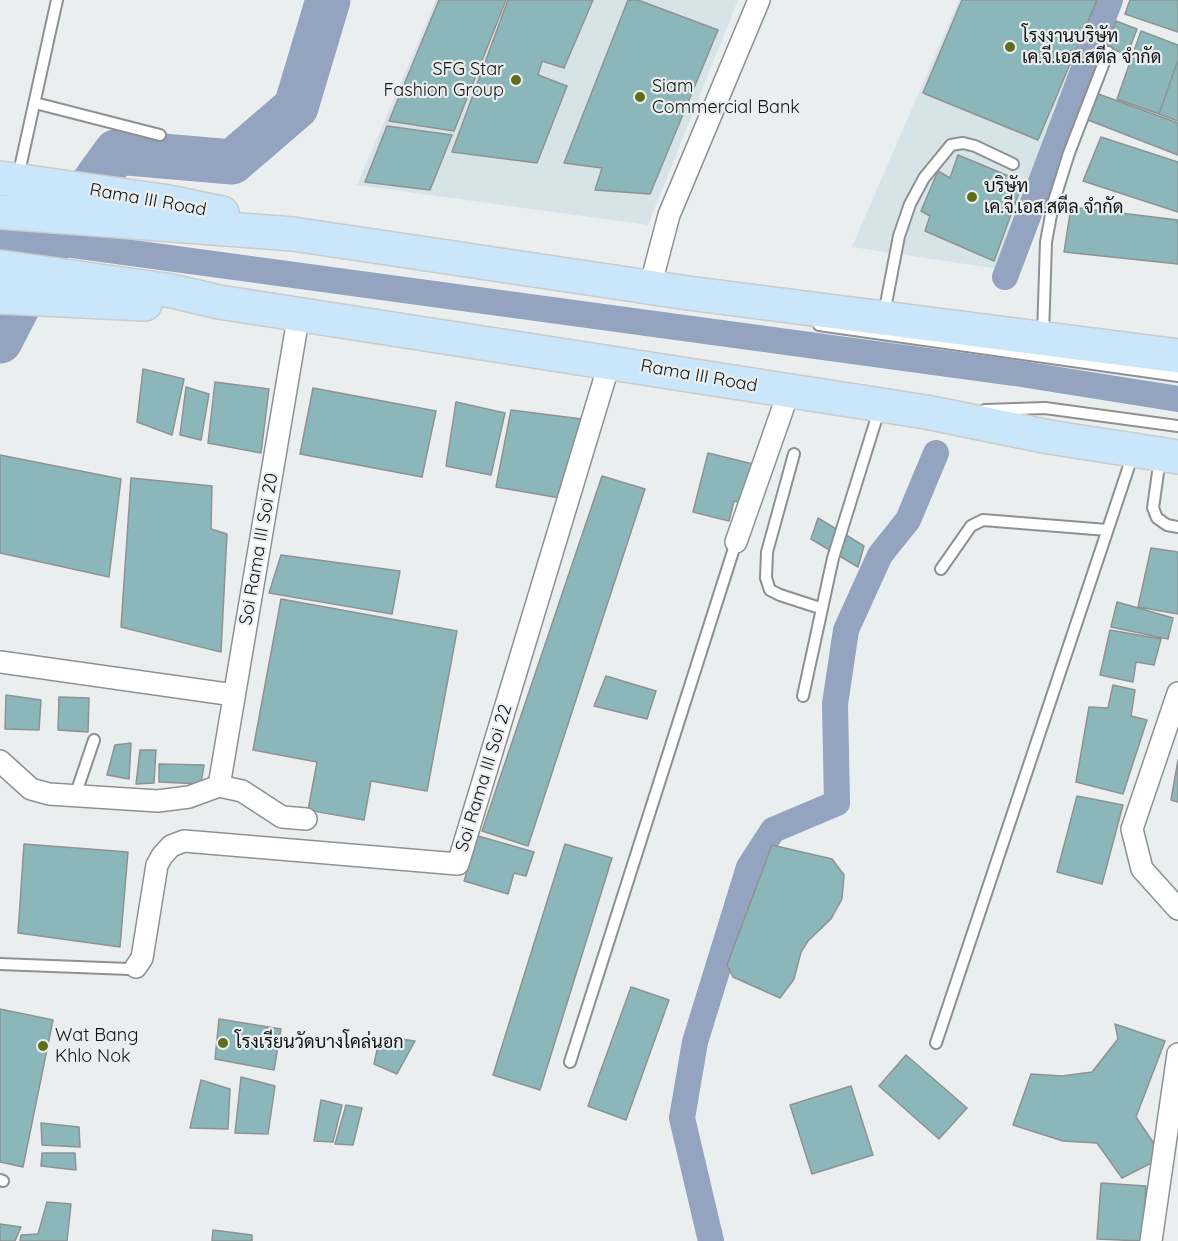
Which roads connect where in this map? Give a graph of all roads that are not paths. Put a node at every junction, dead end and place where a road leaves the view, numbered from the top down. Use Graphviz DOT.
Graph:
graph roads {
  1 [pos="57,0"];
  2 [pos="759,0"];
  3 [pos="1108,52"];
  4 [pos="35,103"];
  5 [pos="160,135"];
  6 [pos="1013,164"];
  7 [pos="9,179"];
  8 [pos="0,213"];
  9 [pos="154,213"];
  10 [pos="0,267"];
  11 [pos="650,287"];
  12 [pos="688,293"];
  13 [pos="0,297"];
  14 [pos="219,302"];
  15 [pos="299,313"];
  16 [pos="788,317"];
  17 [pos="884,318"];
  18 [pos="810,323"];
  19 [pos="1042,338"];
  20 [pos="1178,356"];
  21 [pos="610,361"];
  22 [pos="1178,376"];
  23 [pos="789,392"];
  24 [pos="880,406"];
  25 [pos="926,412"];
  26 [pos="1178,426"];
  27 [pos="794,454"];
  28 [pos="1157,454"];
  29 [pos="1178,527"];
  30 [pos="1107,530"];
  31 [pos="736,543"];
  32 [pos="941,569"];
  33 [pos="820,609"];
  34 [pos="0,662"];
  35 [pos="1178,693"];
  36 [pos="234,695"];
  37 [pos="803,696"];
  38 [pos="94,740"];
  39 [pos="0,761"];
  40 [pos="219,786"];
  41 [pos="75,796"];
  42 [pos="306,819"];
  43 [pos="1178,909"];
  44 [pos="0,964"];
  45 [pos="136,967"];
  46 [pos="936,1043"];
  47 [pos="1178,1054"];
  48 [pos="570,1062"];
  49 [pos="1151,1241"];
  1 -- 4 [label="lane"];
  2 -- 11 [label="street"];
  3 -- 19 [label="lane"];
  4 -- 5 [label="lane"];
  4 -- 7 [label="lane"];
  6 -- 17 [label="lane"];
  7 -- 9 [label="main road, Rama III Road"];
  8 -- 9 [label="main road, Rama III Road"];
  9 -- 11 [label="main road, Rama III Road"];
  10 -- 14 [label="main road, Rama III Road"];
  11 -- 12 [label="main road, Rama III Road"];
  12 -- 16 [label="lane"];
  12 -- 17 [label="main road, Rama III Road"];
  13 -- 14 [label="main road, Rama III Road"];
  14 -- 15 [label="main road, Rama III Road"];
  15 -- 21 [label="main road, Rama III Road"];
  15 -- 36 [label="street, Soi Rama III Soi 20"];
  17 -- 19 [label="main road, Rama III Road"];
  18 -- 22 [label="lane"];
  19 -- 20 [label="main road, Rama III Road"];
  21 -- 23 [label="main road, Rama III Road"];
  21 -- 45 [label="street, Soi Rama III Soi 22"];
  23 -- 24 [label="main road, Rama III Road"];
  23 -- 31 [label="street"];
  24 -- 25 [label="main road, Rama III Road"];
  24 -- 33 [label="lane"];
  25 -- 26 [label="lane"];
  25 -- 28 [label="main road, Rama III Road"];
  27 -- 33 [label="lane"];
  28 -- 29 [label="lane"];
  28 -- 30 [label="lane"];
  30 -- 32 [label="lane"];
  30 -- 46 [label="lane"];
  31 -- 48 [label="lane"];
  33 -- 37 [label="lane"];
  34 -- 36 [label="street"];
  35 -- 43 [label="street"];
  36 -- 40 [label="street, Soi Rama III Soi 20"];
  38 -- 41 [label="lane"];
  39 -- 41 [label="street"];
  40 -- 41 [label="street"];
  40 -- 42 [label="street"];
  44 -- 45 [label="lane"];
  47 -- 49 [label="street"];
}
